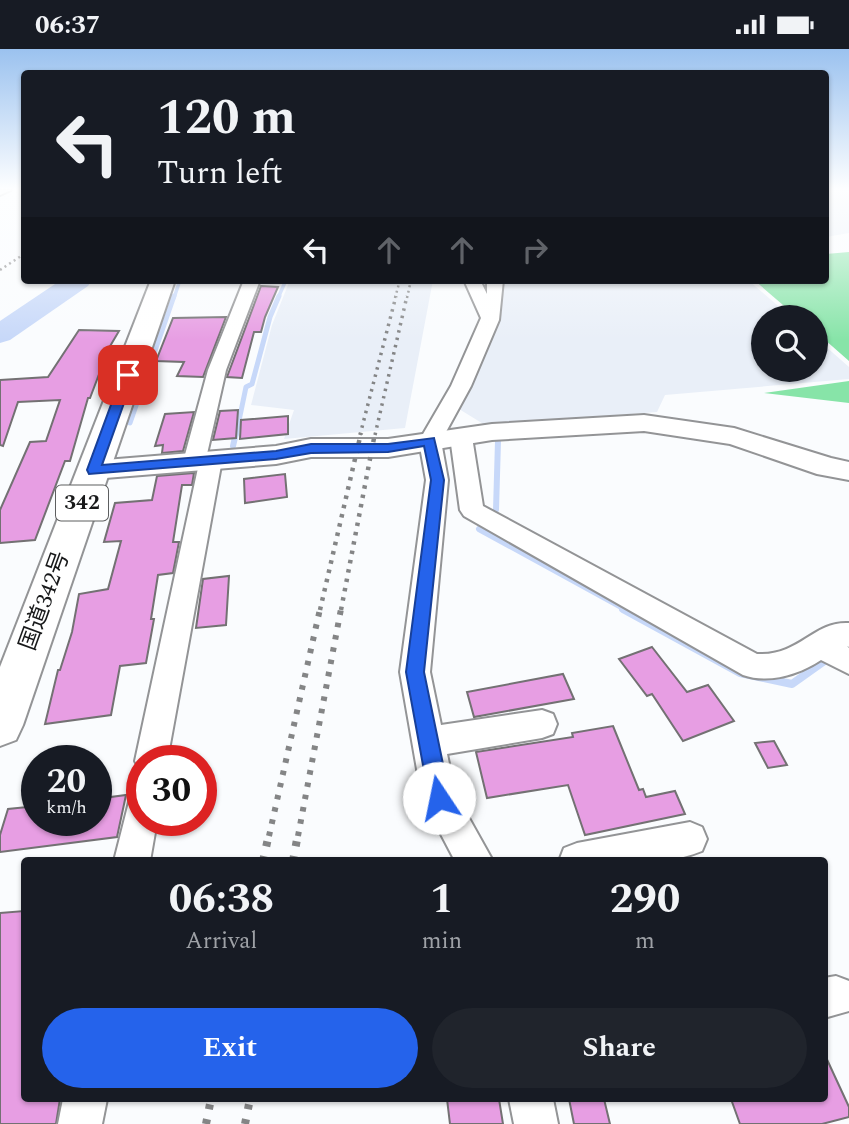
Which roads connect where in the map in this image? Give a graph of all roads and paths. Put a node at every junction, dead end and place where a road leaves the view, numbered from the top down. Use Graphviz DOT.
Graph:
graph roads {
  1 [pos="162,284"];
  2 [pos="250,284"];
  3 [pos="474,284"];
  4 [pos="496,284"];
  5 [pos="490,320"];
  6 [pos="461,437"];
  7 [pos="430,441"];
  8 [pos="202,461"];
  9 [pos="93,470"];
  10 [pos="849,471"];
  11 [pos="849,635"];
  12 [pos="821,646"];
  13 [pos="849,662"];
  14 [pos="542,724"];
  15 [pos="0,725"];
  16 [pos="428,742"];
  17 [pos="154,745"];
  18 [pos="137,836"];
  19 [pos="690,839"];
  20 [pos="133,857"];
  21 [pos="473,857"];
  22 [pos="598,857"];
  23 [pos="84,1102"];
  24 [pos="532,1102"];
  25 [pos="80,1124"];
  26 [pos="536,1124"];
  1 -- 9 [label="highway, 国道342号 / 342"];
  2 -- 8 [label="street"];
  3 -- 5 [label="street"];
  4 -- 5 [label="street"];
  5 -- 7 [label="street"];
  6 -- 7 [label="street"];
  6 -- 10 [label="street"];
  6 -- 12 [label="street"];
  7 -- 8 [label="street"];
  7 -- 16 [label="street"];
  8 -- 9 [label="street"];
  8 -- 17 [label="street"];
  9 -- 15 [label="highway, 国道342号 / 342"];
  11 -- 12 [label="street"];
  12 -- 13 [label="street"];
  14 -- 16 [label="street"];
  16 -- 21 [label="street"];
  18 -- 20 [label="street"];
  19 -- 22 [label="street"];
  23 -- 25 [label="street"];
  24 -- 26 [label="street"];
}
